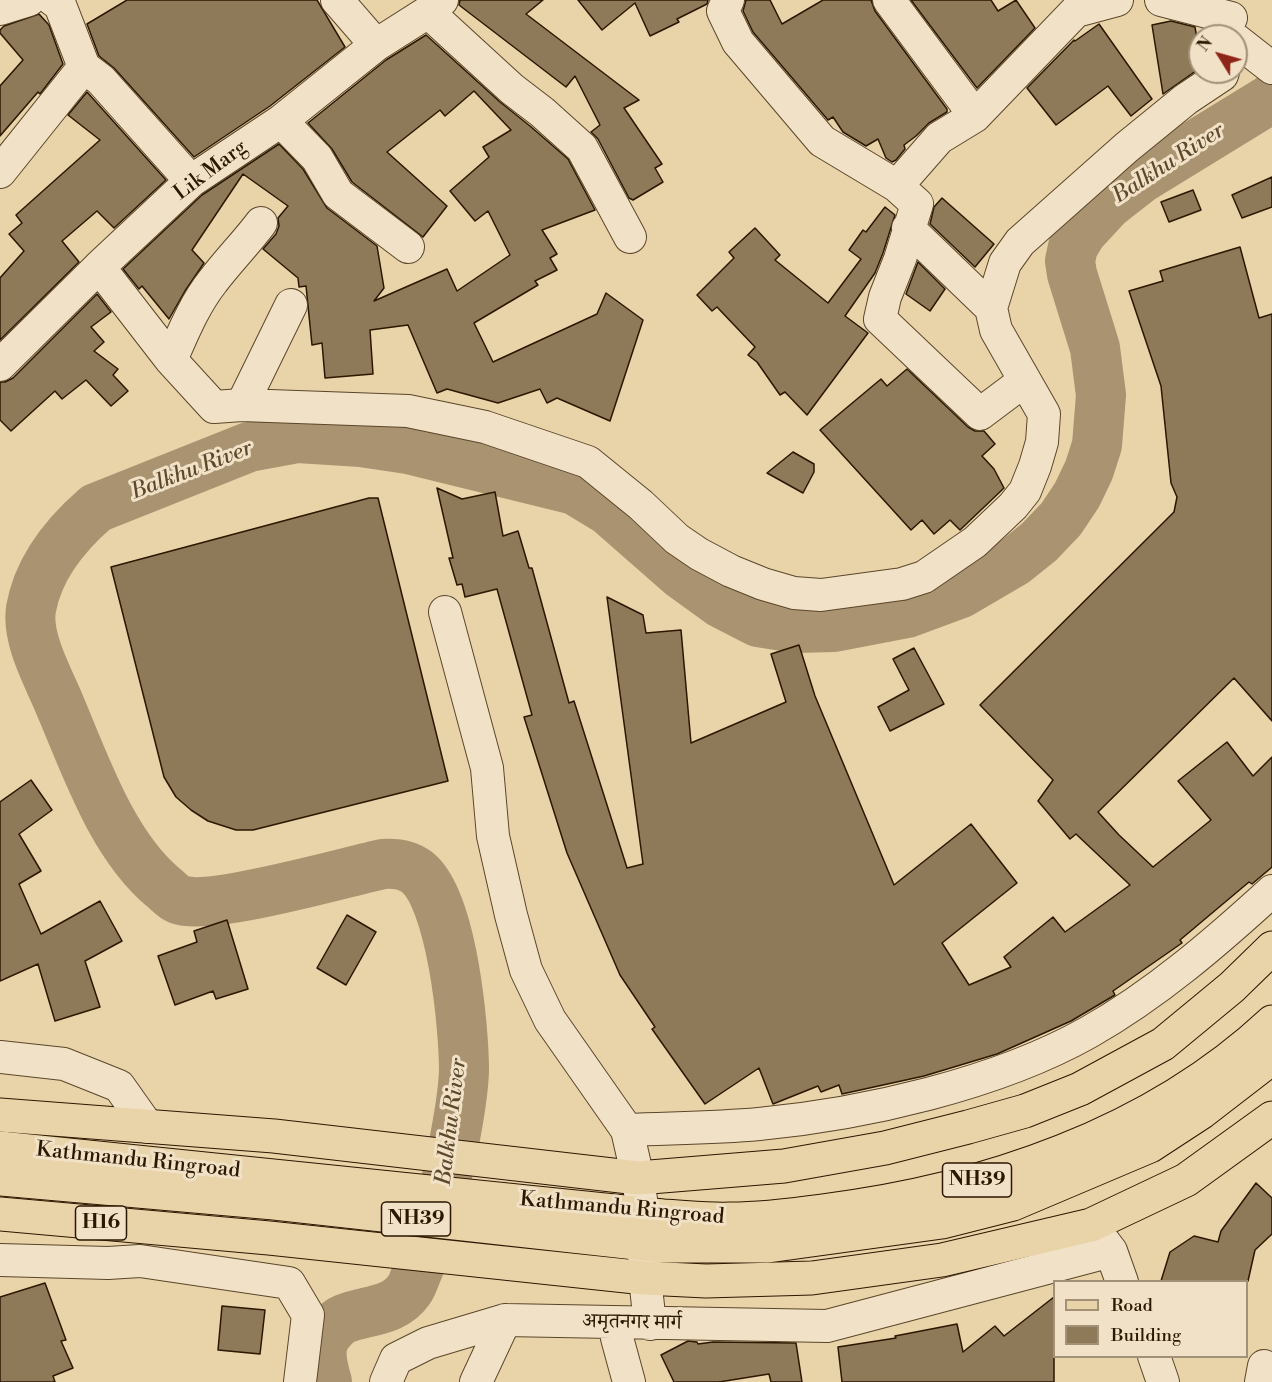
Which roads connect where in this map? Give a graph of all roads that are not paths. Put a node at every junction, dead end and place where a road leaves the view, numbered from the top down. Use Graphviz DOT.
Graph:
graph roads {
  1 [pos="29,0"];
  2 [pos="53,0"];
  3 [pos="337,0"];
  4 [pos="728,0"];
  5 [pos="890,0"];
  6 [pos="1117,0"];
  7 [pos="1161,0"];
  8 [pos="435,6"];
  9 [pos="0,9"];
  10 [pos="1224,24"];
  11 [pos="1248,42"];
  12 [pos="376,45"];
  13 [pos="84,67"];
  14 [pos="1272,68"];
  15 [pos="1208,84"];
  16 [pos="975,116"];
  17 [pos="281,121"];
  18 [pos="0,172"];
  19 [pos="192,182"];
  20 [pos="897,186"];
  21 [pos="261,223"];
  22 [pos="909,228"];
  23 [pos="630,237"];
  24 [pos="408,247"];
  25 [pos="99,267"];
  26 [pos="291,305"];
  27 [pos="991,308"];
  28 [pos="171,360"];
  29 [pos="0,365"];
  30 [pos="1024,381"];
  31 [pos="242,405"];
  32 [pos="445,612"];
  33 [pos="1272,891"];
  34 [pos="1272,948"];
  35 [pos="1272,1022"];
  36 [pos="0,1057"];
  37 [pos="1272,1058"];
  38 [pos="0,1115"];
  39 [pos="1272,1118"];
  40 [pos="148,1127"];
  41 [pos="627,1130"];
  42 [pos="0,1148"];
  43 [pos="638,1178"];
  44 [pos="0,1179"];
  45 [pos="275,1189"];
  46 [pos="0,1214"];
  47 [pos="1091,1225"];
  48 [pos="644,1229"];
  49 [pos="1111,1251"];
  50 [pos="0,1260"];
  51 [pos="645,1278"];
  52 [pos="1122,1280"];
  53 [pos="505,1320"];
  54 [pos="616,1323"];
  55 [pos="650,1324"];
  56 [pos="1156,1358"];
  57 [pos="300,1382"];
  58 [pos="386,1382"];
  59 [pos="476,1382"];
  60 [pos="629,1382"];
  61 [pos="1162,1382"];
  1 -- 9 [label="street"];
  2 -- 13 [label="street"];
  3 -- 12 [label="street"];
  4 -- 20 [label="street"];
  5 -- 16 [label="street"];
  6 -- 16 [label="street"];
  7 -- 10 [label="street"];
  8 -- 12 [label="street, Lik Marg"];
  8 -- 23 [label="street"];
  11 -- 14 [label="street"];
  12 -- 17 [label="street, Lik Marg"];
  13 -- 18 [label="street"];
  13 -- 19 [label="street"];
  15 -- 27 [label="street"];
  16 -- 20 [label="street"];
  17 -- 19 [label="street, Lik Marg"];
  17 -- 24 [label="street"];
  19 -- 25 [label="street, Lik Marg"];
  20 -- 22 [label="street"];
  21 -- 28 [label="street"];
  22 -- 27 [label="street"];
  22 -- 30 [label="street"];
  25 -- 28 [label="street"];
  25 -- 29 [label="street, Lik Marg"];
  26 -- 31 [label="street"];
  27 -- 30 [label="street"];
  28 -- 31 [label="street"];
  30 -- 31 [label="street"];
  32 -- 41 [label="street"];
  33 -- 41 [label="street"];
  34 -- 43 [label="main road"];
  35 -- 48 [label="main road, Kathmandu Ringroad / NH39"];
  36 -- 40 [label="street"];
  37 -- 48 [label="main road, Kathmandu Ringroad / NH39"];
  38 -- 40 [label="main road"];
  39 -- 47 [label="main road"];
  40 -- 43 [label="main road"];
  41 -- 43 [label="street"];
  42 -- 45 [label="main road, Kathmandu Ringroad / NH39"];
  43 -- 48 [label="street"];
  44 -- 45 [label="main road, Kathmandu Ringroad / NH39"];
  45 -- 48 [label="main road, Kathmandu Ringroad / NH39"];
  46 -- 51 [label="main road, H16"];
  47 -- 49 [label="street"];
  47 -- 51 [label="main road"];
  48 -- 51 [label="street"];
  49 -- 52 [label="street"];
  49 -- 55 [label="street, अमृतनगर मार्ग"];
  50 -- 57 [label="street"];
  51 -- 55 [label="street"];
  53 -- 54 [label="street, अमृतनगर मार्ग"];
  53 -- 58 [label="street, अमृतनगर मार्ग"];
  53 -- 59 [label="street"];
  54 -- 55 [label="street, अमृतनगर मार्ग"];
  54 -- 60 [label="street"];
  56 -- 61 [label="street"];
}
